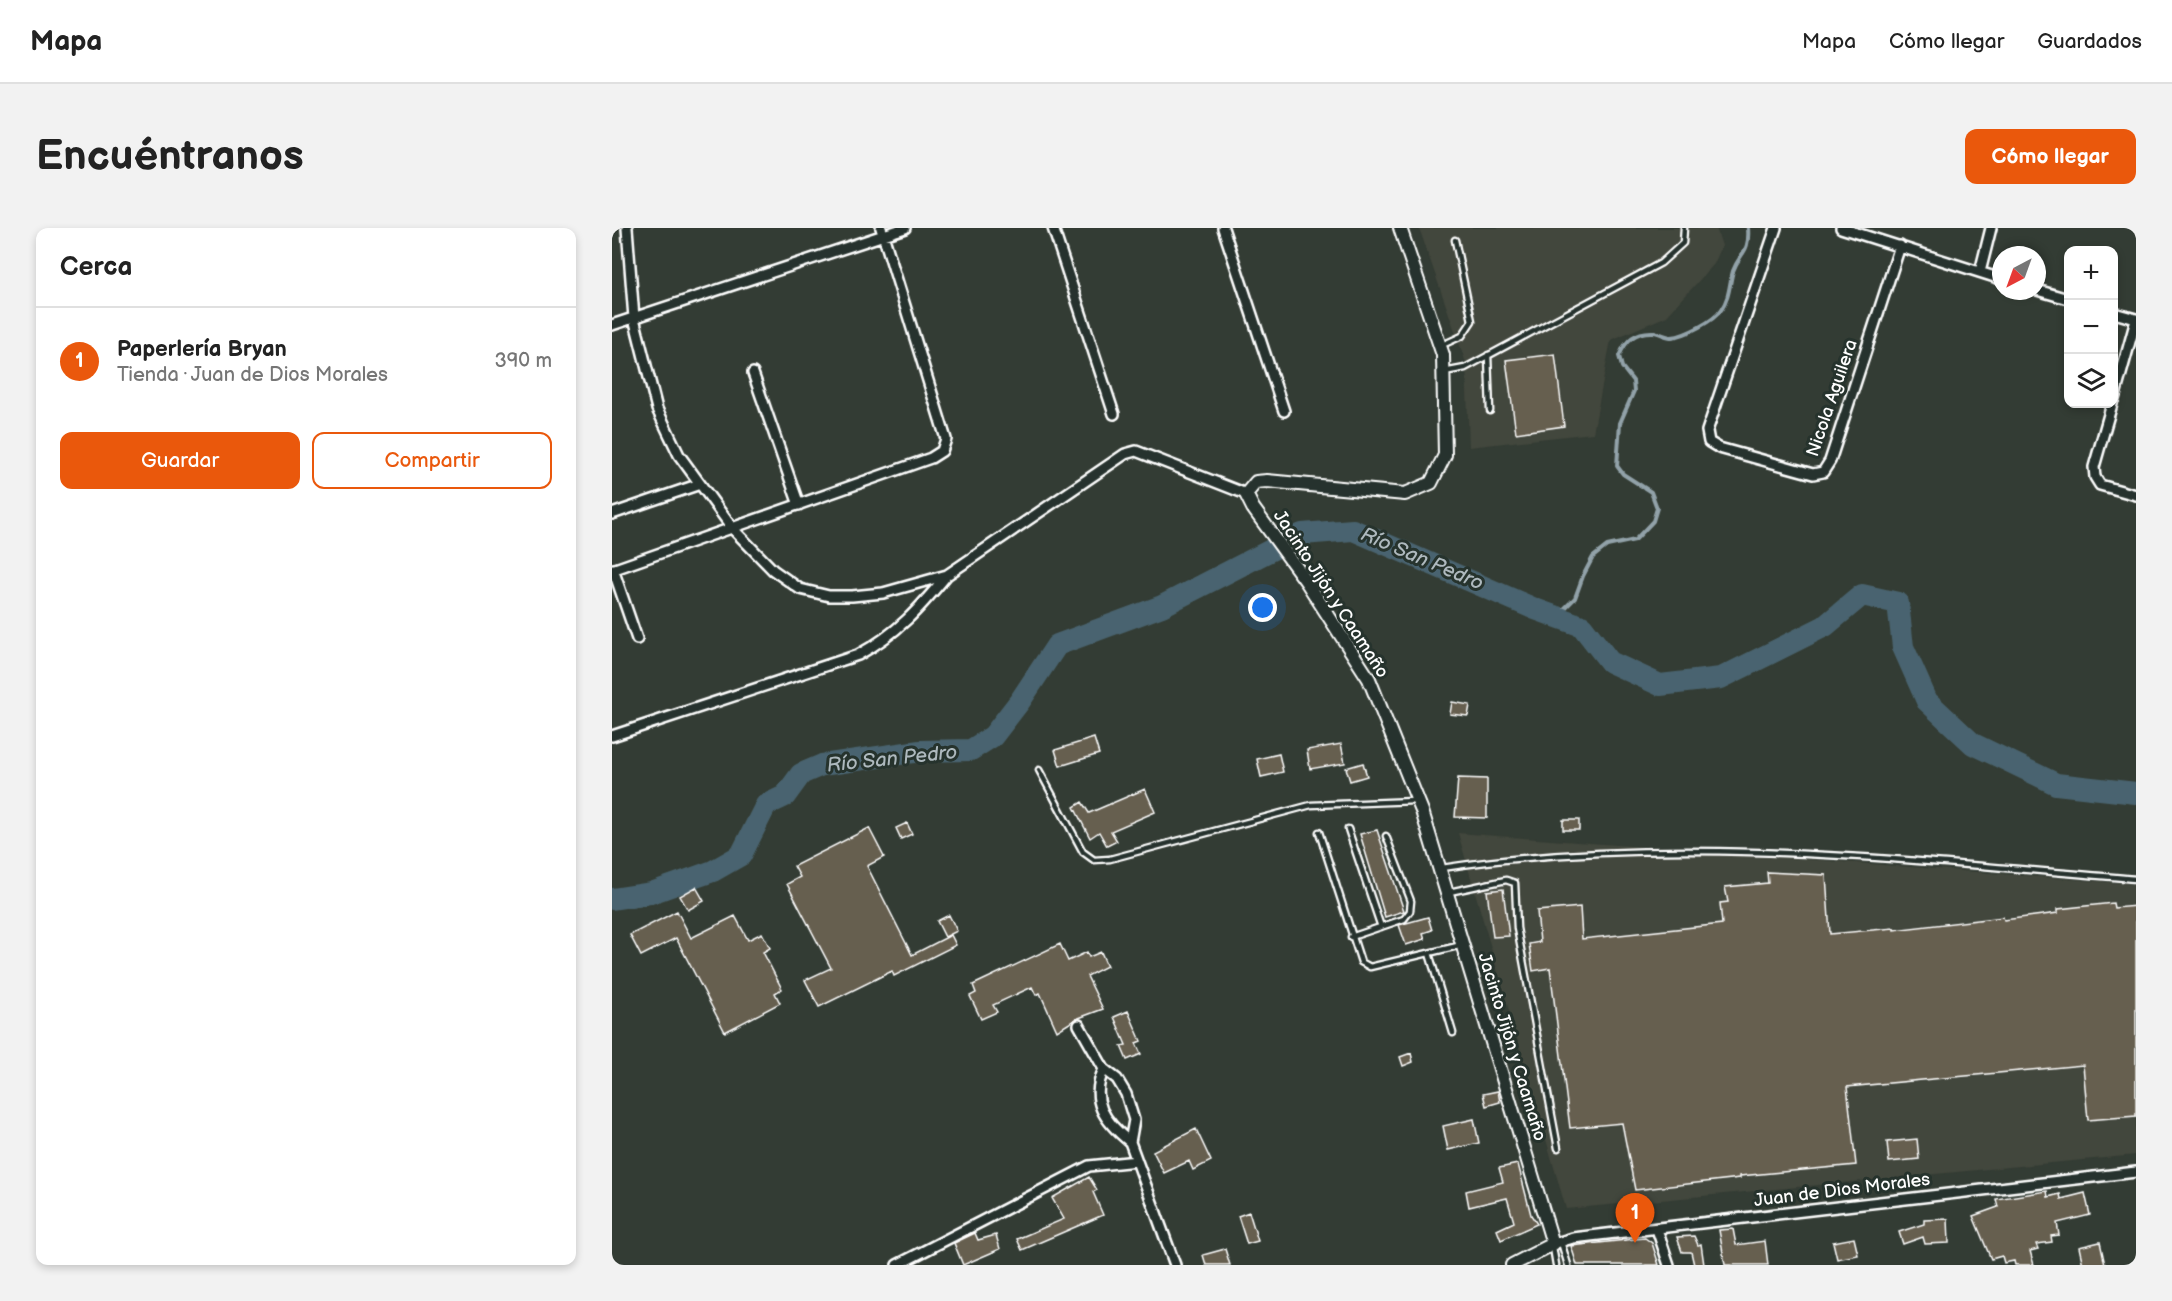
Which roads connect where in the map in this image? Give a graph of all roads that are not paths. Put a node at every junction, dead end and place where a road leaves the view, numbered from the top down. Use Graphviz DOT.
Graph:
graph roads {
  1 [pos="627,228"];
  2 [pos="905,228"];
  3 [pos="1053,228"];
  4 [pos="1223,228"];
  5 [pos="1400,228"];
  6 [pos="1684,228"];
  7 [pos="1776,228"];
  8 [pos="1841,228"];
  9 [pos="1991,228"];
  10 [pos="883,232"];
  11 [pos="1455,240"];
  12 [pos="1904,247"];
  13 [pos="1980,272"];
  14 [pos="1992,276"];
  15 [pos="2046,293"];
  16 [pos="2064,298"];
  17 [pos="2118,314"];
  18 [pos="634,318"];
  19 [pos="2136,320"];
  20 [pos="612,326"];
  21 [pos="1440,346"];
  22 [pos="1488,355"];
  23 [pos="1444,372"];
  24 [pos="753,374"];
  25 [pos="2118,383"];
  26 [pos="2111,408"];
  27 [pos="1284,411"];
  28 [pos="1490,411"];
  29 [pos="1114,414"];
  30 [pos="700,484"];
  31 [pos="1246,494"];
  32 [pos="2136,495"];
  33 [pos="799,505"];
  34 [pos="612,514"];
  35 [pos="733,529"];
  36 [pos="613,569"];
  37 [pos="947,575"];
  38 [pos="637,639"];
  39 [pos="612,736"];
  40 [pos="1039,770"];
  41 [pos="1418,801"];
  42 [pos="1348,829"];
  43 [pos="1319,832"];
  44 [pos="1386,836"];
  45 [pos="1439,868"];
  46 [pos="2136,879"];
  47 [pos="1446,892"];
  48 [pos="1381,927"];
  49 [pos="1351,937"];
  50 [pos="1462,945"];
  51 [pos="1429,954"];
  52 [pos="1079,1025"];
  53 [pos="1453,1033"];
  54 [pos="1104,1070"];
  55 [pos="1130,1142"];
  56 [pos="1558,1148"];
  57 [pos="1137,1161"];
  58 [pos="2136,1172"];
  59 [pos="1657,1229"];
  60 [pos="1557,1243"];
  61 [pos="897,1265"];
  62 [pos="1175,1265"];
  63 [pos="1512,1265"];
  64 [pos="1556,1265"];
  65 [pos="1568,1265"];
  66 [pos="1669,1265"];
  1 -- 18 [label="street"];
  2 -- 10 [label="street"];
  3 -- 29 [label="street"];
  4 -- 27 [label="street"];
  5 -- 21 [label="street, Jacinto Jijón y Caamaño"];
  6 -- 22 [label="lane"];
  7 -- 12 [label="street, Nicola Aguilera"];
  8 -- 12 [label="street"];
  9 -- 13 [label="street"];
  10 -- 18 [label="street"];
  10 -- 33 [label="street"];
  11 -- 21 [label="lane"];
  12 -- 13 [label="street"];
  13 -- 14 [label="street"];
  15 -- 16 [label="street"];
  17 -- 19 [label="street"];
  18 -- 20 [label="street"];
  18 -- 30 [label="street"];
  19 -- 25 [label="street"];
  21 -- 23 [label="street, Jacinto Jijón y Caamaño"];
  22 -- 23 [label="lane"];
  22 -- 28 [label="lane"];
  23 -- 31 [label="street, Jacinto Jijón y Caamaño"];
  24 -- 33 [label="street"];
  26 -- 32 [label="street"];
  30 -- 34 [label="street"];
  30 -- 35 [label="street"];
  31 -- 37 [label="street"];
  31 -- 41 [label="street, Jacinto Jijón y Caamaño"];
  33 -- 35 [label="street"];
  35 -- 36 [label="street"];
  35 -- 37 [label="street"];
  36 -- 38 [label="street"];
  37 -- 39 [label="street"];
  40 -- 41 [label="lane"];
  41 -- 45 [label="street, Jacinto Jijón y Caamaño"];
  42 -- 48 [label="lane"];
  43 -- 49 [label="lane"];
  44 -- 48 [label="lane"];
  45 -- 46 [label="lane"];
  45 -- 47 [label="street, Jacinto Jijón y Caamaño"];
  47 -- 50 [label="street, Jacinto Jijón y Caamaño"];
  47 -- 56 [label="lane"];
  48 -- 49 [label="lane"];
  49 -- 51 [label="lane"];
  50 -- 51 [label="lane"];
  50 -- 60 [label="street, Jacinto Jijón y Caamaño"];
  51 -- 53 [label="lane"];
  52 -- 54 [label="street"];
  54 -- 55 [label="street"];
  54 -- 55 [label="street"];
  55 -- 57 [label="street"];
  57 -- 61 [label="street"];
  57 -- 62 [label="street"];
  58 -- 59 [label="street, Juan de Dios Morales"];
  59 -- 60 [label="street, Juan de Dios Morales"];
  59 -- 66 [label="street"];
  60 -- 63 [label="street"];
  60 -- 64 [label="lane"];
  60 -- 65 [label="lane"];
}
